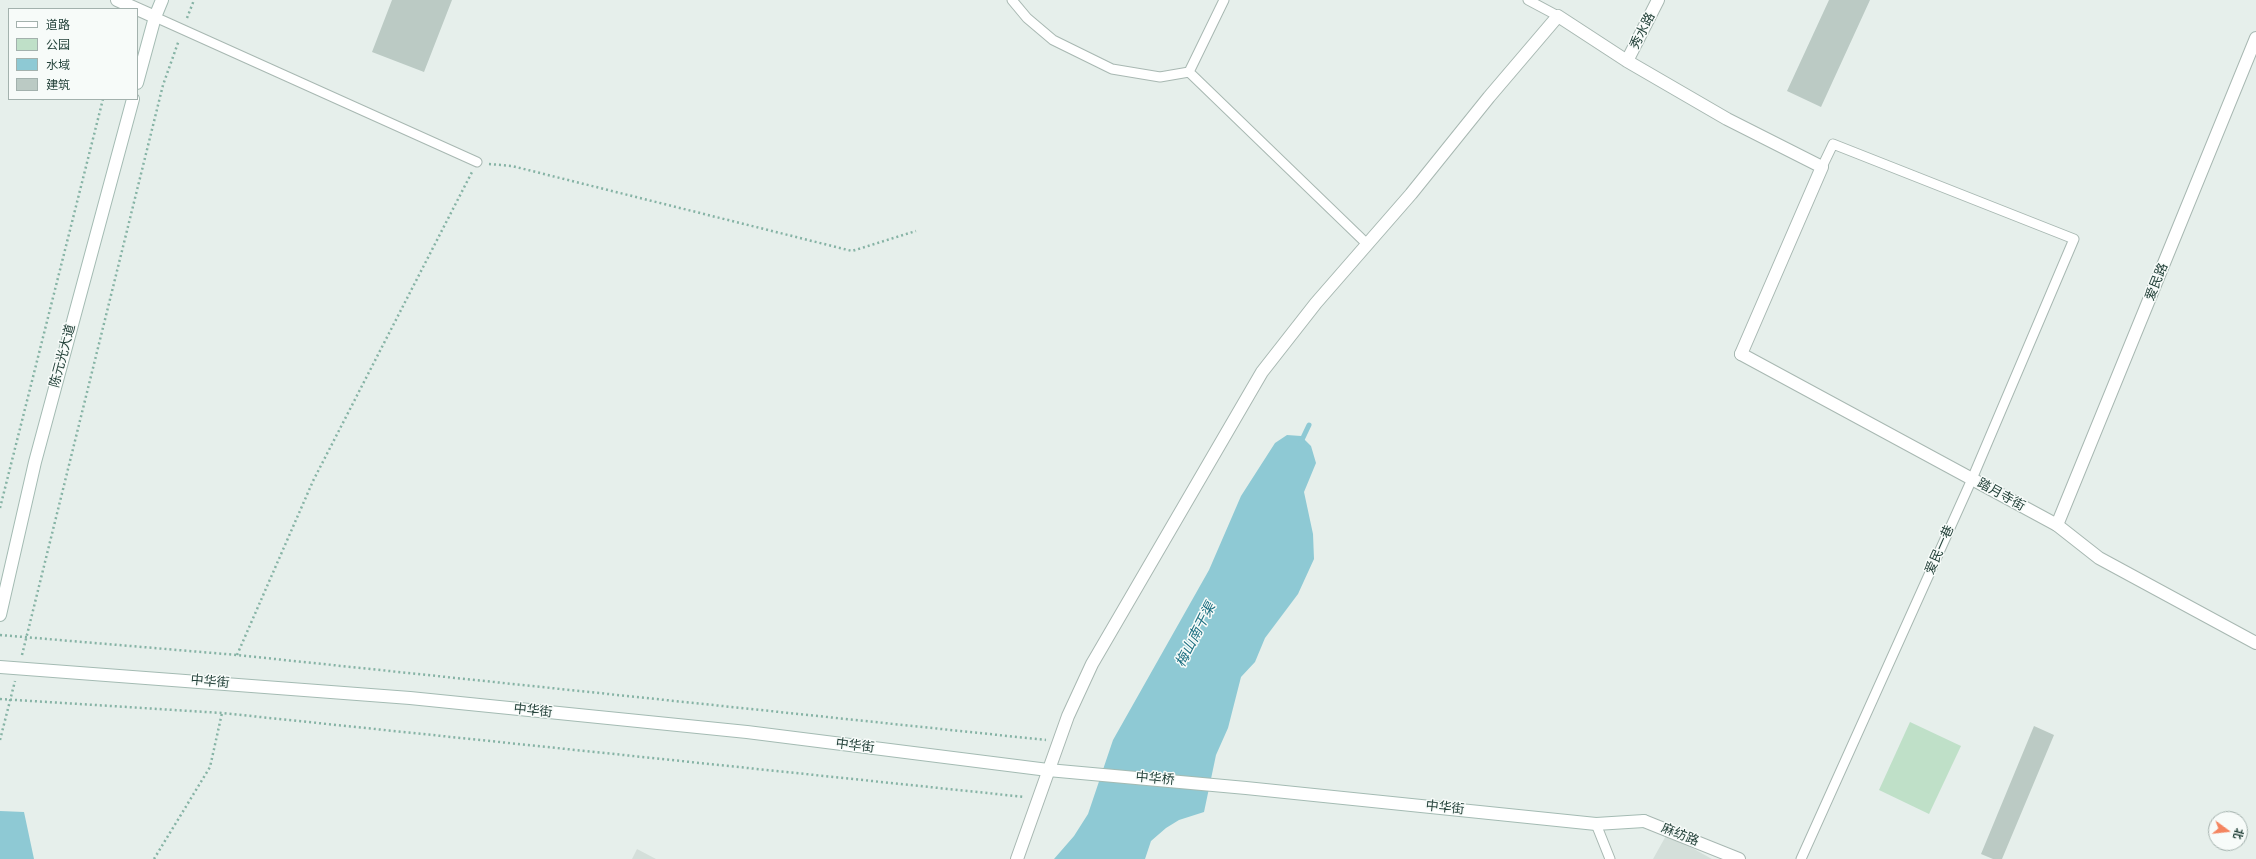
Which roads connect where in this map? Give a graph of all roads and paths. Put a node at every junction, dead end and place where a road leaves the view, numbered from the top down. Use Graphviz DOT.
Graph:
graph roads {
  1 [pos="117,0"];
  2 [pos="162,0"];
  3 [pos="194,0"];
  4 [pos="1012,0"];
  5 [pos="1224,0"];
  6 [pos="1528,0"];
  7 [pos="1658,0"];
  8 [pos="135,8"];
  9 [pos="138,9"];
  10 [pos="1558,16"];
  11 [pos="155,17"];
  12 [pos="182,29"];
  13 [pos="2256,38"];
  14 [pos="1627,61"];
  15 [pos="1189,72"];
  16 [pos="138,79"];
  17 [pos="103,100"];
  18 [pos="133,100"];
  19 [pos="477,162"];
  20 [pos="1822,168"];
  21 [pos="916,230"];
  22 [pos="1367,244"];
  23 [pos="1972,479"];
  24 [pos="0,508"];
  25 [pos="2057,525"];
  26 [pos="0,615"];
  27 [pos="0,635"];
  28 [pos="26,637"];
  29 [pos="2256,643"];
  30 [pos="0,667"];
  31 [pos="19,667"];
  32 [pos="0,699"];
  33 [pos="10,700"];
  34 [pos="0,740"];
  35 [pos="1048,770"];
  36 [pos="1064,771"];
  37 [pos="1246,788"];
  38 [pos="1644,821"];
  39 [pos="1596,824"];
  40 [pos="154,859"];
  41 [pos="1017,859"];
  42 [pos="1610,859"];
  43 [pos="1739,859"];
  44 [pos="1801,859"];
  1 -- 8 [label="street"];
  2 -- 11 [label="street"];
  3 -- 12 [label="path"];
  4 -- 15 [label="lane"];
  5 -- 15 [label="lane"];
  6 -- 10 [label="lane"];
  7 -- 14 [label="street, 秀水路"];
  9 -- 11 [label="street"];
  10 -- 14 [label="street"];
  10 -- 22 [label="street"];
  11 -- 12 [label="lane"];
  11 -- 16 [label="street"];
  12 -- 19 [label="lane"];
  12 -- 28 [label="path"];
  13 -- 25 [label="street, 爱民路"];
  14 -- 20 [label="street"];
  15 -- 22 [label="lane"];
  17 -- 24 [label="path"];
  18 -- 26 [label="street, 陈元光大道"];
  19 -- 21 [label="path"];
  19 -- 28 [label="path"];
  20 -- 23 [label="street, 踏月寺街"];
  20 -- 23 [label="lane, 爱民一巷"];
  22 -- 35 [label="street"];
  23 -- 25 [label="street, 踏月寺街"];
  23 -- 44 [label="lane, 爱民一巷"];
  25 -- 29 [label="street, 踏月寺街"];
  27 -- 28 [label="path"];
  28 -- 31 [label="path"];
  30 -- 31 [label="street, 中华街"];
  31 -- 33 [label="path"];
  31 -- 35 [label="street, 中华街"];
  32 -- 33 [label="path"];
  33 -- 34 [label="path"];
  33 -- 40 [label="path"];
  35 -- 36 [label="street, 中华街"];
  35 -- 41 [label="street"];
  36 -- 37 [label="street, 中华桥"];
  37 -- 39 [label="street, 中华街"];
  38 -- 39 [label="street, 中华街"];
  38 -- 43 [label="street, 麻纺路"];
  39 -- 42 [label="lane"];
}
